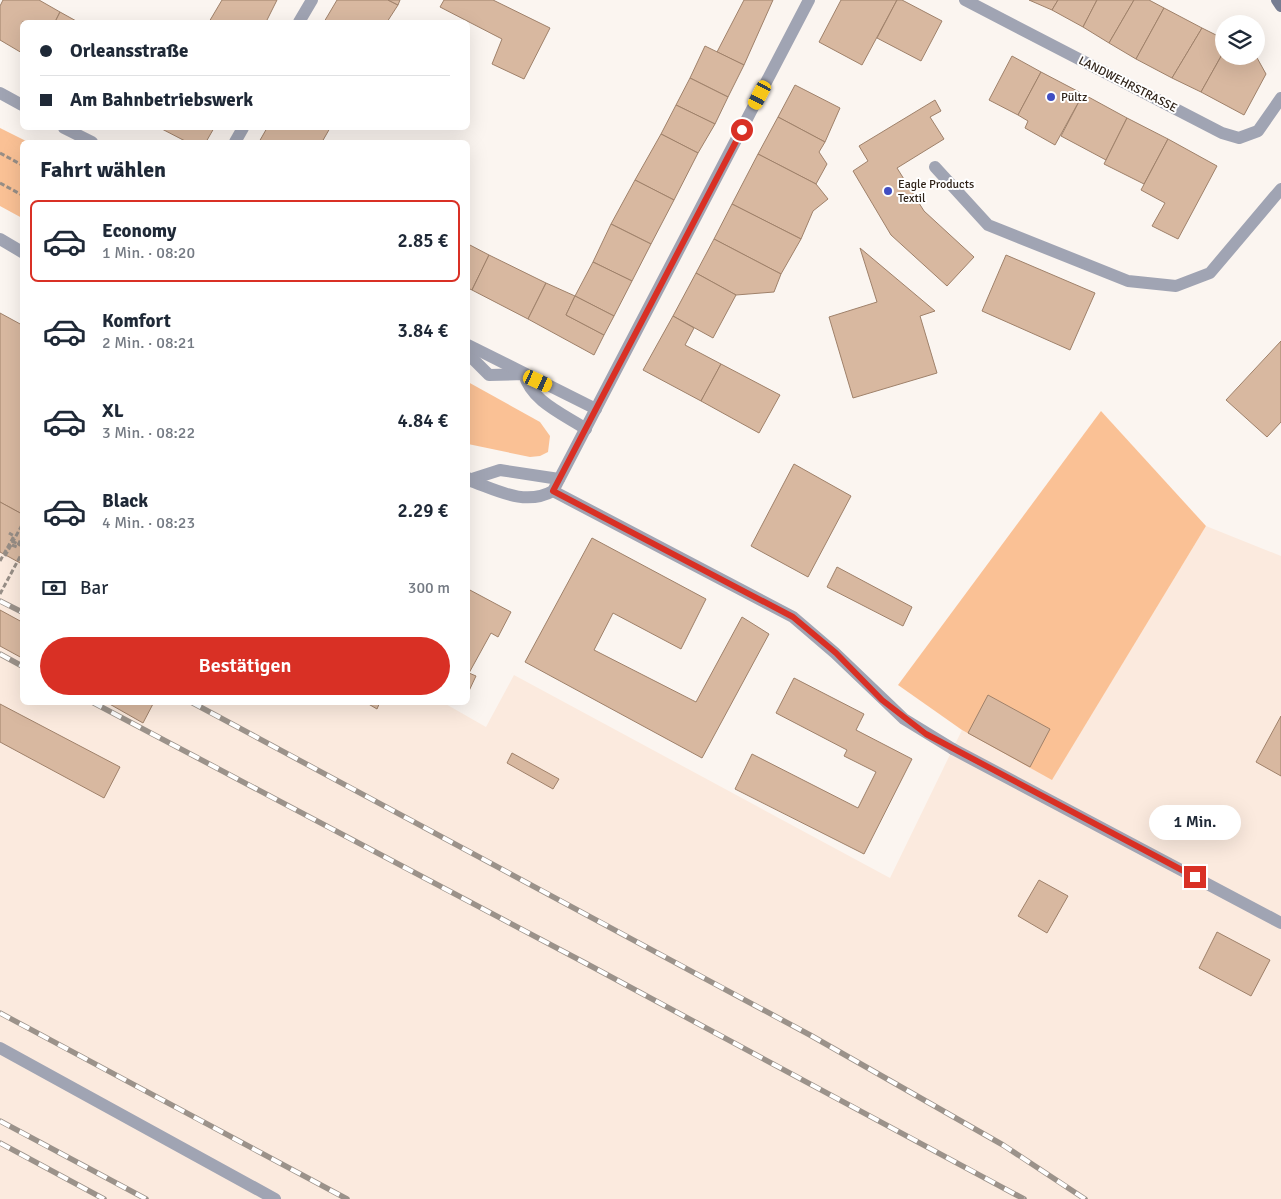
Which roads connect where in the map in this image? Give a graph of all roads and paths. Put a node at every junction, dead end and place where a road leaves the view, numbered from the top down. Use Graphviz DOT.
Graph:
graph roads {
  1 [pos="312,0"];
  2 [pos="809,0"];
  3 [pos="964,0"];
  4 [pos="1277,0"];
  5 [pos="1281,6"];
  6 [pos="300,20"];
  7 [pos="0,93"];
  8 [pos="1281,98"];
  9 [pos="20,104"];
  10 [pos="68,130"];
  11 [pos="88,140"];
  12 [pos="0,153"];
  13 [pos="20,164"];
  14 [pos="935,167"];
  15 [pos="0,183"];
  16 [pos="1281,190"];
  17 [pos="20,194"];
  18 [pos="0,239"];
  19 [pos="20,251"];
  20 [pos="470,346"];
  21 [pos="470,356"];
  22 [pos="524,374"];
  23 [pos="596,408"];
  24 [pos="586,429"];
  25 [pos="470,478"];
  26 [pos="559,479"];
  27 [pos="470,480"];
  28 [pos="553,491"];
  29 [pos="20,528"];
  30 [pos="9,533"];
  31 [pos="20,541"];
  32 [pos="12,542"];
  33 [pos="20,545"];
  34 [pos="5,556"];
  35 [pos="20,557"];
  36 [pos="0,561"];
  37 [pos="0,594"];
  38 [pos="1281,923"];
  39 [pos="0,1048"];
  40 [pos="275,1199"];
  1 -- 6 [label="street"];
  2 -- 23 [label="street"];
  3 -- 8 [label="street, LANDWEHRSTRASSE"];
  4 -- 5 [label="street"];
  7 -- 9 [label="street"];
  10 -- 11 [label="street"];
  12 -- 13 [label="path"];
  14 -- 16 [label="street"];
  15 -- 17 [label="path"];
  18 -- 19 [label="street"];
  20 -- 22 [label="street"];
  21 -- 22 [label="street"];
  22 -- 23 [label="street"];
  22 -- 24 [label="street"];
  23 -- 24 [label="street"];
  24 -- 26 [label="street"];
  25 -- 26 [label="street"];
  26 -- 28 [label="street"];
  27 -- 28 [label="street"];
  28 -- 38 [label="street"];
  29 -- 32 [label="path"];
  30 -- 32 [label="path"];
  31 -- 32 [label="path"];
  32 -- 33 [label="path"];
  32 -- 34 [label="path"];
  32 -- 36 [label="path"];
  35 -- 37 [label="path"];
  39 -- 40 [label="street"];
}
